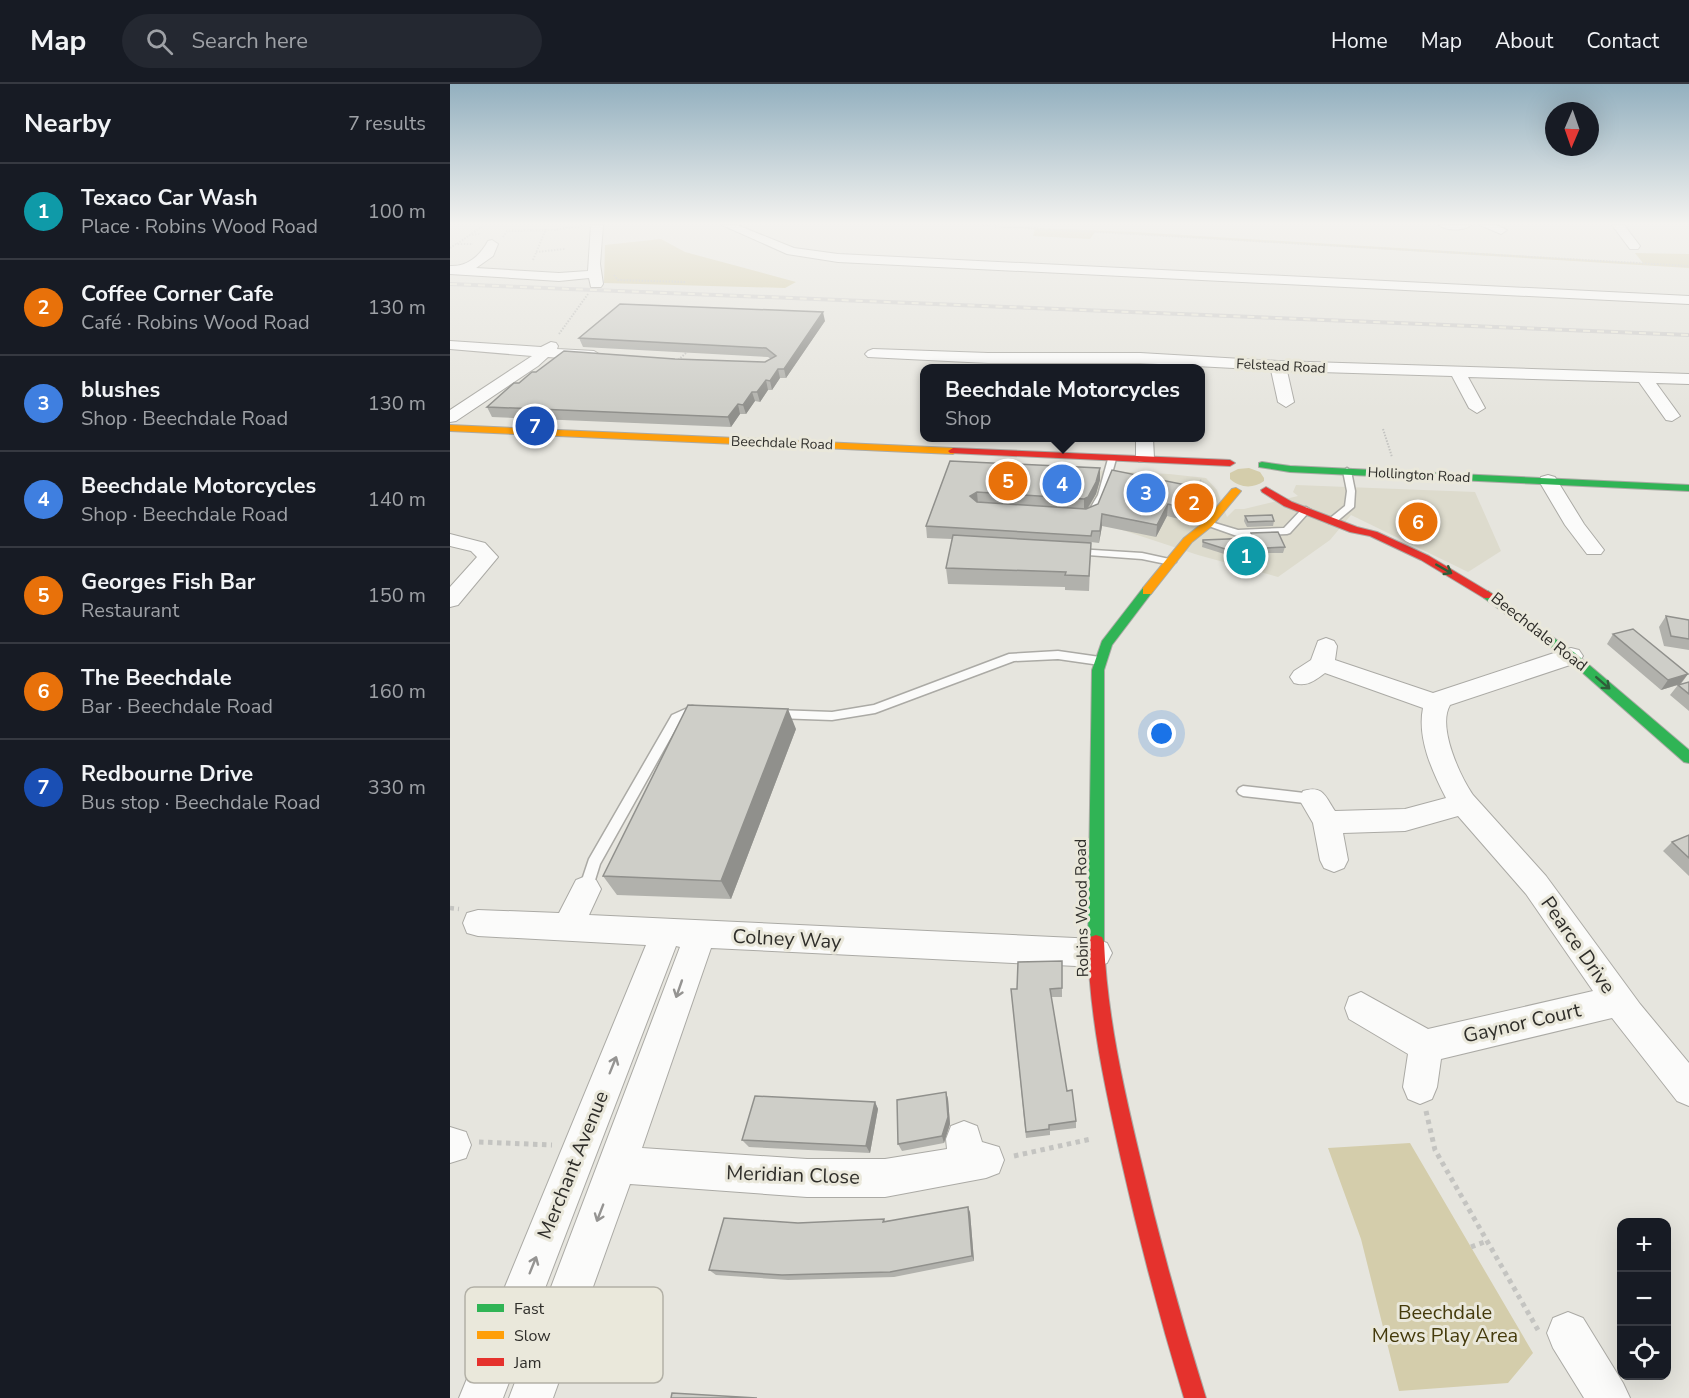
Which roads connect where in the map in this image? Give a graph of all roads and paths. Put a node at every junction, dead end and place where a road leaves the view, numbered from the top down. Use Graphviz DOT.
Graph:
graph roads {
  1 [pos="590,286"];
  2 [pos="1412,286"];
  3 [pos="1689,300"];
  4 [pos="450,345"];
  5 [pos="692,347"];
  6 [pos="550,348"];
  7 [pos="873,354"];
  8 [pos="610,357"];
  9 [pos="987,363"];
  10 [pos="1140,363"];
  11 [pos="1186,364"];
  12 [pos="1205,364"];
  13 [pos="1278,366"];
  14 [pos="669,368"];
  15 [pos="1458,372"];
  16 [pos="1644,378"];
  17 [pos="1689,379"];
  18 [pos="1286,402"];
  19 [pos="1477,408"];
  20 [pos="1672,416"];
  21 [pos="450,417"];
  22 [pos="450,428"];
  23 [pos="1383,429"];
  24 [pos="1144,442"];
  25 [pos="1145,458"];
  26 [pos="1113,459"];
  27 [pos="1230,463"];
  28 [pos="1395,465"];
  29 [pos="1268,468"];
  30 [pos="1347,471"];
  31 [pos="1195,477"];
  32 [pos="1223,481"];
  33 [pos="1548,481"];
  34 [pos="1689,488"];
  35 [pos="1266,490"];
  36 [pos="1214,497"];
  37 [pos="1306,510"];
  38 [pos="1085,516"];
  39 [pos="1332,521"];
  40 [pos="1208,524"];
  41 [pos="1354,530"];
  42 [pos="1590,539"];
  43 [pos="450,540"];
  44 [pos="1071,552"];
  45 [pos="1171,562"];
  46 [pos="450,600"];
  47 [pos="1478,606"];
  48 [pos="1556,659"];
  49 [pos="1101,661"];
  50 [pos="1317,662"];
  51 [pos="1436,703"];
  52 [pos="716,711"];
  53 [pos="762,713"];
  54 [pos="1689,758"];
  55 [pos="1243,791"];
  56 [pos="1465,803"];
  57 [pos="1320,810"];
  58 [pos="1334,860"];
  59 [pos="586,889"];
  60 [pos="478,923"];
  61 [pos="568,927"];
  62 [pos="683,934"];
  63 [pos="1096,953"];
  64 [pos="1618,1001"];
  65 [pos="1361,1008"];
  66 [pos="1426,1046"];
  67 [pos="1420,1087"];
  68 [pos="1689,1089"];
  69 [pos="1124,1131"];
  70 [pos="451,1145"];
  71 [pos="580,1146"];
  72 [pos="972,1154"];
  73 [pos="618,1165"];
  74 [pos="1487,1241"];
  75 [pos="1470,1247"];
  76 [pos="525,1287"];
  77 [pos="572,1287"];
  78 [pos="1568,1333"];
  79 [pos="487,1383"];
  80 [pos="537,1383"];
  81 [pos="481,1398"];
  82 [pos="531,1398"];
  83 [pos="1195,1398"];
  84 [pos="1608,1398"];
  1 -- 6 [label="path"];
  2 -- 3 [label="street"];
  4 -- 6 [label="street"];
  5 -- 14 [label="path"];
  6 -- 8 [label="street"];
  6 -- 21 [label="street"];
  7 -- 9 [label="street, Felstead Road"];
  9 -- 10 [label="street, Felstead Road"];
  10 -- 11 [label="street, Felstead Road"];
  12 -- 13 [label="street, Felstead Road"];
  13 -- 15 [label="street, Felstead Road"];
  13 -- 18 [label="street"];
  15 -- 16 [label="street, Felstead Road"];
  15 -- 19 [label="street"];
  16 -- 17 [label="street, Felstead Road"];
  16 -- 20 [label="street"];
  22 -- 26 [label="street, Beechdale Road"];
  23 -- 28 [label="path"];
  24 -- 25 [label="street"];
  25 -- 26 [label="street, Beechdale Road"];
  25 -- 27 [label="street"];
  26 -- 32 [label="street, Beechdale Road"];
  26 -- 38 [label="lane"];
  27 -- 29 [label="street, Hollington Road"];
  27 -- 32 [label="street, Robins Wood Road"];
  29 -- 30 [label="street, Hollington Road"];
  29 -- 35 [label="street"];
  30 -- 33 [label="street, Hollington Road"];
  30 -- 39 [label="lane"];
  31 -- 36 [label="path"];
  32 -- 35 [label="street, Beechdale Road"];
  32 -- 40 [label="street, Robins Wood Road"];
  33 -- 34 [label="street, Hollington Road"];
  33 -- 42 [label="street"];
  35 -- 37 [label="street, Beechdale Road"];
  37 -- 39 [label="street, Beechdale Road"];
  37 -- 40 [label="lane"];
  39 -- 41 [label="street, Beechdale Road"];
  40 -- 45 [label="street, Robins Wood Road"];
  41 -- 47 [label="street, Beechdale Road"];
  41 -- 48 [label="street, Beechdale Road, one-way"];
  43 -- 46 [label="street"];
  44 -- 45 [label="lane"];
  45 -- 49 [label="street, Robins Wood Road"];
  48 -- 51 [label="street"];
  48 -- 54 [label="street, Beechdale Road, one-way"];
  49 -- 53 [label="lane"];
  49 -- 63 [label="street, Robins Wood Road"];
  50 -- 51 [label="street"];
  51 -- 56 [label="street, Pearce Drive"];
  52 -- 59 [label="lane"];
  55 -- 57 [label="lane"];
  56 -- 57 [label="street"];
  56 -- 64 [label="street, Pearce Drive"];
  57 -- 58 [label="street"];
  59 -- 61 [label="street"];
  60 -- 61 [label="street, Colney Way"];
  61 -- 62 [label="street, Colney Way"];
  62 -- 63 [label="street, Colney Way"];
  71 -- 62 [label="street, Merchant Avenue, one-way"];
  62 -- 73 [label="street, one-way"];
  63 -- 69 [label="street, Robins Wood Road"];
  64 -- 66 [label="street, Gaynor Court"];
  64 -- 68 [label="street, Pearce Drive"];
  65 -- 66 [label="street"];
  66 -- 67 [label="street"];
  67 -- 74 [label="path"];
  69 -- 72 [label="path"];
  69 -- 83 [label="street, Robins Wood Road"];
  70 -- 71 [label="path"];
  76 -- 71 [label="street, Merchant Avenue, one-way"];
  72 -- 73 [label="street, Meridian Close"];
  73 -- 77 [label="street, one-way"];
  74 -- 75 [label="path"];
  74 -- 78 [label="path"];
  78 -- 84 [label="street"];
  81 -- 79 [label="street, Merchant Avenue, one-way"];
  80 -- 82 [label="street, one-way"];
}
